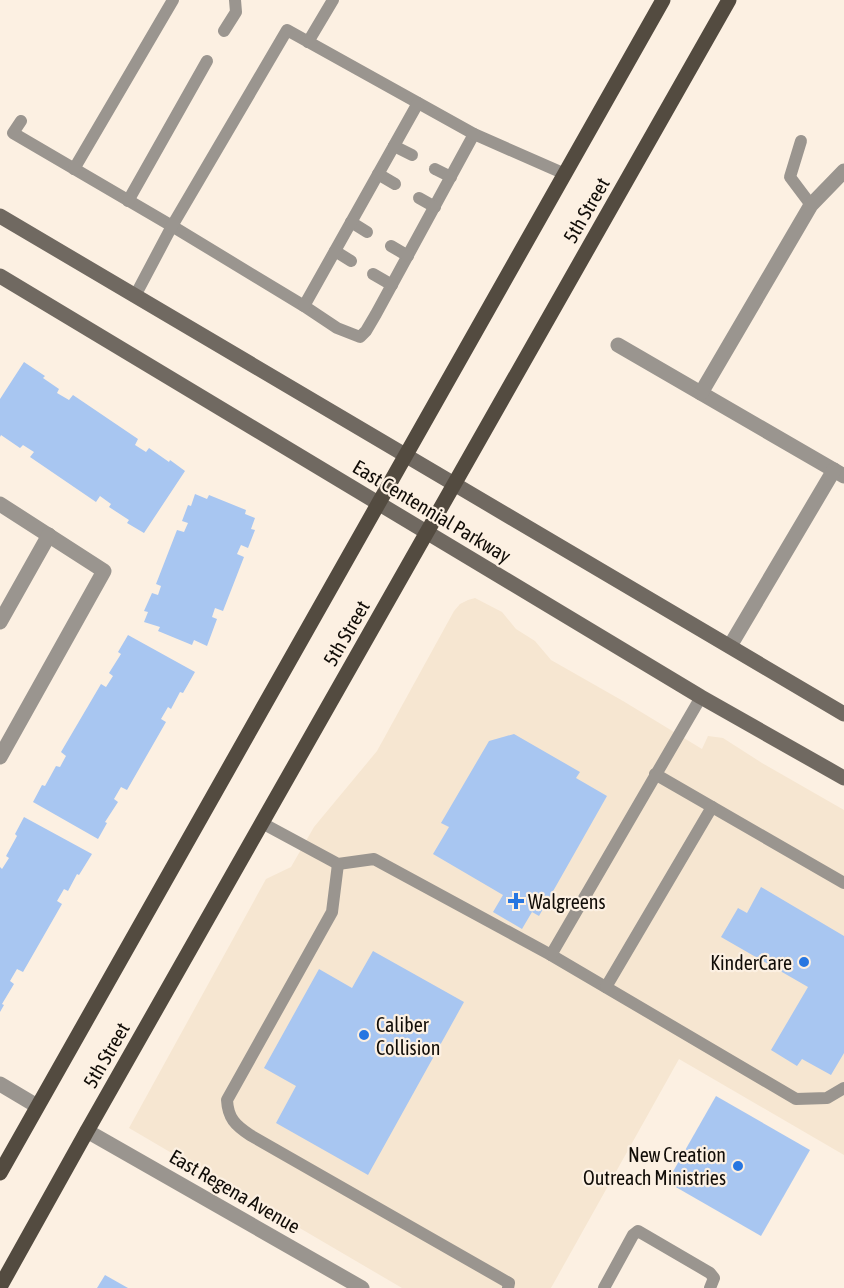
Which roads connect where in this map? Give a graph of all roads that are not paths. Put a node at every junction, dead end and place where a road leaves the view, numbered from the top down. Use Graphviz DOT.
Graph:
graph roads {
  1 [pos="173,0"];
  2 [pos="235,0"];
  3 [pos="333,0"];
  4 [pos="663,0"];
  5 [pos="729,0"];
  6 [pos="224,32"];
  7 [pos="308,42"];
  8 [pos="207,61"];
  9 [pos="418,103"];
  10 [pos="21,121"];
  11 [pos="474,134"];
  12 [pos="801,141"];
  13 [pos="394,146"];
  14 [pos="412,155"];
  15 [pos="74,169"];
  16 [pos="435,169"];
  17 [pos="844,171"];
  18 [pos="378,174"];
  19 [pos="565,174"];
  20 [pos="451,177"];
  21 [pos="395,184"];
  22 [pos="419,198"];
  23 [pos="128,201"];
  24 [pos="811,205"];
  25 [pos="435,207"];
  26 [pos="0,216"];
  27 [pos="351,222"];
  28 [pos="172,226"];
  29 [pos="367,232"];
  30 [pos="391,246"];
  31 [pos="335,251"];
  32 [pos="408,256"];
  33 [pos="351,261"];
  34 [pos="374,274"];
  35 [pos="0,276"];
  36 [pos="392,285"];
  37 [pos="135,296"];
  38 [pos="304,306"];
  39 [pos="618,345"];
  40 [pos="701,393"];
  41 [pos="406,455"];
  42 [pos="839,473"];
  43 [pos="454,484"];
  44 [pos="0,504"];
  45 [pos="379,504"];
  46 [pos="427,532"];
  47 [pos="49,535"];
  48 [pos="0,622"];
  49 [pos="730,646"];
  50 [pos="701,697"];
  51 [pos="844,714"];
  52 [pos="0,758"];
  53 [pos="656,774"];
  54 [pos="844,778"];
  55 [pos="712,807"];
  56 [pos="262,823"];
  57 [pos="338,864"];
  58 [pos="844,883"];
  59 [pos="551,955"];
  60 [pos="606,987"];
  61 [pos="0,1084"];
  62 [pos="844,1088"];
  63 [pos="37,1106"];
  64 [pos="87,1131"];
  65 [pos="0,1173"];
  66 [pos="0,1287"];
  67 [pos="362,1288"];
  68 [pos="508,1288"];
  69 [pos="604,1288"];
  70 [pos="710,1288"];
  1 -- 15 [label="lane"];
  2 -- 6 [label="lane"];
  3 -- 7 [label="lane"];
  4 -- 19 [label="main road, 5th Street"];
  5 -- 43 [label="main road, 5th Street"];
  7 -- 9 [label="lane"];
  7 -- 28 [label="lane"];
  8 -- 23 [label="lane"];
  9 -- 11 [label="lane"];
  9 -- 13 [label="lane"];
  10 -- 15 [label="lane"];
  11 -- 19 [label="lane"];
  11 -- 20 [label="lane"];
  12 -- 24 [label="lane"];
  13 -- 14 [label="lane"];
  13 -- 18 [label="lane"];
  15 -- 23 [label="lane"];
  16 -- 20 [label="lane"];
  17 -- 24 [label="street"];
  18 -- 21 [label="lane"];
  18 -- 27 [label="lane"];
  19 -- 41 [label="main road, 5th Street"];
  20 -- 25 [label="lane"];
  22 -- 25 [label="lane"];
  23 -- 28 [label="lane"];
  24 -- 40 [label="street"];
  25 -- 32 [label="lane"];
  26 -- 37 [label="main road, East Centennial Parkway"];
  27 -- 29 [label="lane"];
  27 -- 31 [label="lane"];
  28 -- 37 [label="lane"];
  28 -- 38 [label="lane"];
  30 -- 32 [label="lane"];
  31 -- 33 [label="lane"];
  31 -- 38 [label="lane"];
  32 -- 36 [label="lane"];
  34 -- 36 [label="lane"];
  35 -- 45 [label="main road, East Centennial Parkway"];
  36 -- 38 [label="lane"];
  37 -- 41 [label="main road, East Centennial Parkway"];
  39 -- 40 [label="street"];
  40 -- 42 [label="street"];
  41 -- 43 [label="main road, East Centennial Parkway"];
  41 -- 45 [label="main road, 5th Street"];
  42 -- 49 [label="street"];
  43 -- 46 [label="main road, 5th Street"];
  43 -- 49 [label="main road, East Centennial Parkway"];
  44 -- 47 [label="street"];
  45 -- 46 [label="main road, East Centennial Parkway"];
  45 -- 63 [label="main road, 5th Street"];
  46 -- 50 [label="main road, East Centennial Parkway"];
  46 -- 56 [label="main road, 5th Street"];
  47 -- 48 [label="street"];
  47 -- 52 [label="street"];
  49 -- 51 [label="main road, East Centennial Parkway"];
  50 -- 53 [label="lane"];
  50 -- 54 [label="main road, East Centennial Parkway"];
  53 -- 55 [label="lane"];
  53 -- 59 [label="lane"];
  55 -- 58 [label="lane"];
  55 -- 60 [label="lane"];
  56 -- 57 [label="lane"];
  56 -- 64 [label="main road, 5th Street"];
  57 -- 59 [label="lane"];
  57 -- 68 [label="lane"];
  59 -- 60 [label="lane"];
  60 -- 62 [label="lane"];
  61 -- 63 [label="street"];
  63 -- 65 [label="main road, 5th Street"];
  64 -- 66 [label="main road, 5th Street"];
  64 -- 67 [label="street, East Regena Avenue"];
  69 -- 70 [label="lane"];
}
